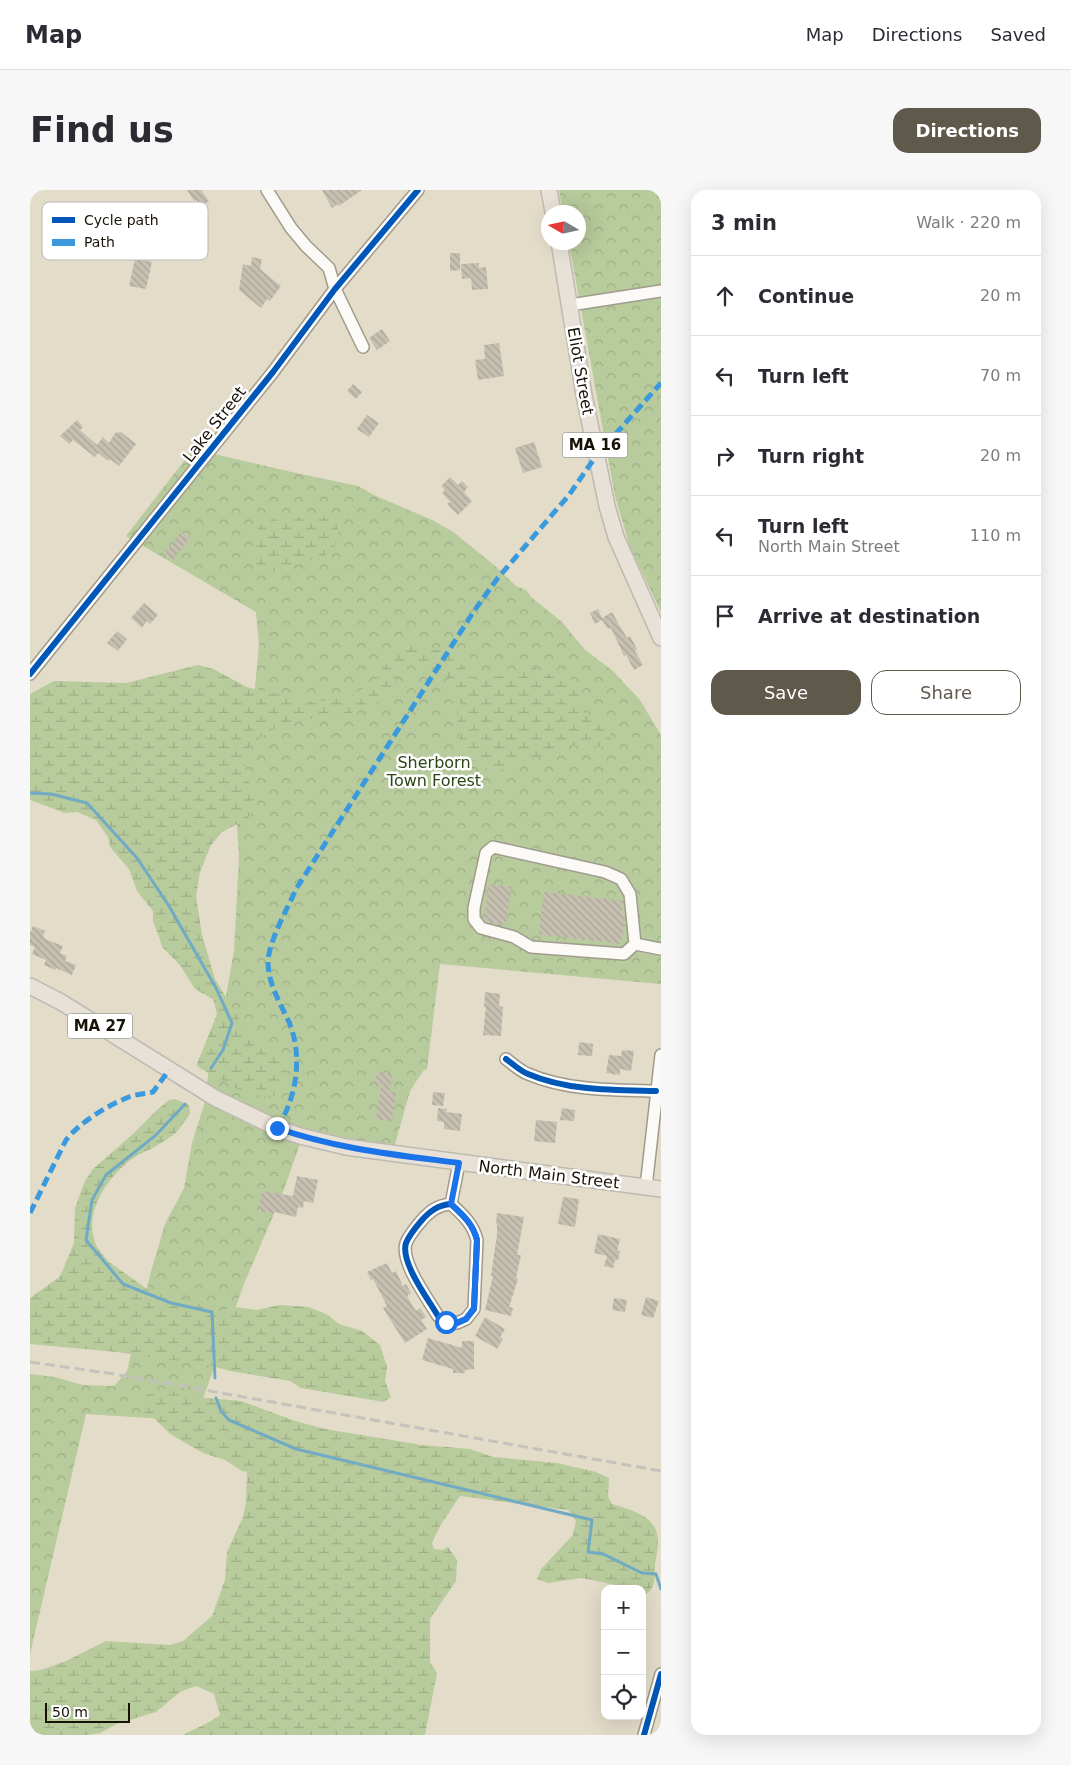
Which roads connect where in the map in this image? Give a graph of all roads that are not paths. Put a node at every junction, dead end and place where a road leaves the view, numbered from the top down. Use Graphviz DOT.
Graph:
graph roads {
  1 [pos="266,190"];
  2 [pos="418,190"];
  3 [pos="549,190"];
  4 [pos="552,205"];
  5 [pos="560,250"];
  6 [pos="335,289"];
  7 [pos="661,291"];
  8 [pos="570,305"];
  9 [pos="363,347"];
  10 [pos="661,638"];
  11 [pos="30,674"];
  12 [pos="635,944"];
  13 [pos="661,950"];
  14 [pos="30,986"];
  15 [pos="661,1055"];
  16 [pos="506,1059"];
  17 [pos="656,1091"];
  18 [pos="459,1163"];
  19 [pos="646,1186"];
  20 [pos="661,1189"];
  21 [pos="451,1204"];
  22 [pos="661,1674"];
  23 [pos="644,1735"];
  1 -- 6 [label="street"];
  2 -- 6 [label="street, Lake Street"];
  3 -- 4 [label="main road"];
  5 -- 8 [label="main road, Eliot Street / MA 16"];
  6 -- 9 [label="street"];
  6 -- 11 [label="street, Lake Street"];
  7 -- 8 [label="street"];
  8 -- 10 [label="main road, Eliot Street / MA 16"];
  12 -- 12 [label="street"];
  12 -- 13 [label="street"];
  14 -- 18 [label="main road, North Main Street / MA 27"];
  15 -- 17 [label="street"];
  16 -- 17 [label="street"];
  17 -- 19 [label="street"];
  18 -- 19 [label="main road, North Main Street / MA 27"];
  18 -- 21 [label="street"];
  19 -- 20 [label="main road, North Main Street / MA 27"];
  21 -- 21 [label="street"];
  22 -- 23 [label="street"];
}
